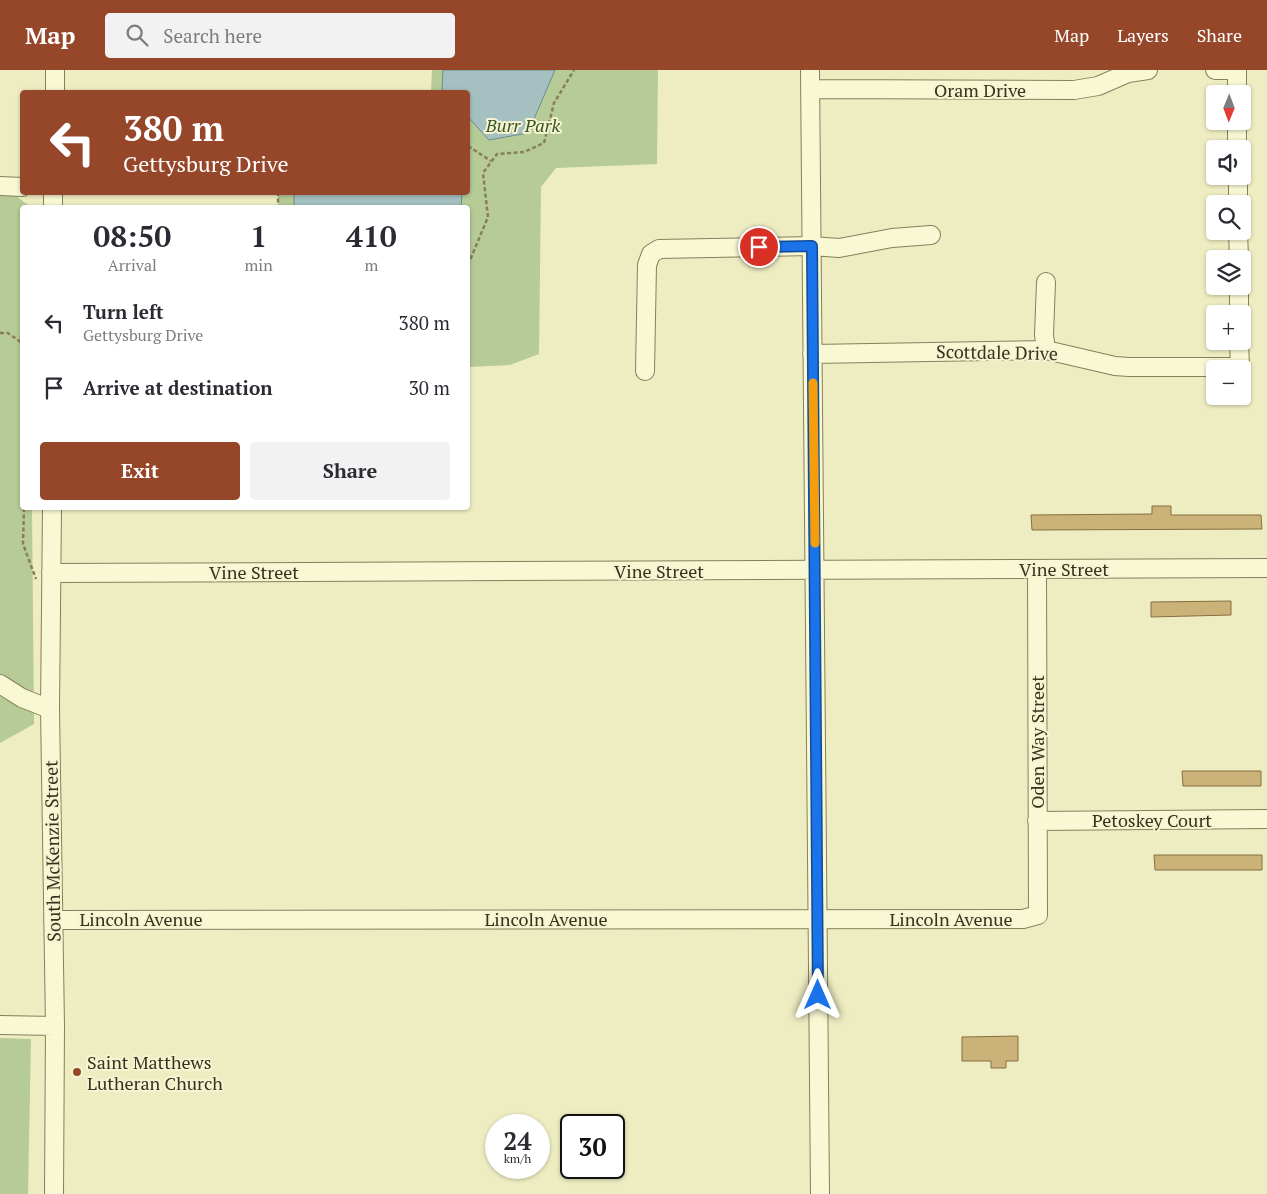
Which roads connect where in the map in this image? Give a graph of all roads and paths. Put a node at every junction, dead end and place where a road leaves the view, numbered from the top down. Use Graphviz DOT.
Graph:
graph roads {
  1 [pos="55,70"];
  2 [pos="574,70"];
  3 [pos="810,70"];
  4 [pos="1148,70"];
  5 [pos="1215,70"];
  6 [pos="1237,70"];
  7 [pos="1237,85"];
  8 [pos="810,89"];
  9 [pos="55,90"];
  10 [pos="470,147"];
  11 [pos="491,161"];
  12 [pos="0,186"];
  13 [pos="20,187"];
  14 [pos="931,235"];
  15 [pos="812,246"];
  16 [pos="470,260"];
  17 [pos="1046,282"];
  18 [pos="0,333"];
  19 [pos="20,342"];
  20 [pos="1046,350"];
  21 [pos="1239,350"];
  22 [pos="812,354"];
  23 [pos="645,371"];
  24 [pos="24,510"];
  25 [pos="52,510"];
  26 [pos="1267,568"];
  27 [pos="1038,569"];
  28 [pos="815,570"];
  29 [pos="52,573"];
  30 [pos="38,587"];
  31 [pos="0,684"];
  32 [pos="50,709"];
  33 [pos="1267,819"];
  34 [pos="1037,820"];
  35 [pos="1038,916"];
  36 [pos="818,919"];
  37 [pos="53,920"];
  38 [pos="0,1025"];
  39 [pos="55,1026"];
  40 [pos="54,1194"];
  41 [pos="820,1194"];
  1 -- 9 [label="street"];
  2 -- 11 [label="path"];
  3 -- 8 [label="street"];
  4 -- 8 [label="street, Oram Drive"];
  5 -- 6 [label="street"];
  6 -- 7 [label="street"];
  8 -- 15 [label="street"];
  10 -- 11 [label="path"];
  11 -- 16 [label="path"];
  12 -- 13 [label="street"];
  14 -- 15 [label="street"];
  15 -- 22 [label="street"];
  15 -- 23 [label="street"];
  17 -- 20 [label="street"];
  18 -- 19 [label="path"];
  20 -- 21 [label="street, Scottdale Drive"];
  20 -- 22 [label="street, Scottdale Drive"];
  22 -- 28 [label="street"];
  24 -- 30 [label="path"];
  25 -- 29 [label="street, South McKenzie Street"];
  26 -- 27 [label="street, Vine Street"];
  27 -- 28 [label="street, Vine Street"];
  27 -- 34 [label="street, Oden Way Street"];
  28 -- 29 [label="street, Vine Street"];
  28 -- 36 [label="street"];
  29 -- 32 [label="street, South McKenzie Street"];
  31 -- 32 [label="street"];
  32 -- 37 [label="street, South McKenzie Street"];
  33 -- 34 [label="street, Petoskey Court"];
  34 -- 35 [label="street, Oden Way Street"];
  35 -- 36 [label="street, Lincoln Avenue"];
  36 -- 37 [label="street, Lincoln Avenue"];
  36 -- 41 [label="street"];
  37 -- 39 [label="street, South McKenzie Street"];
  38 -- 39 [label="street"];
  39 -- 40 [label="street, South McKenzie Street"];
}
